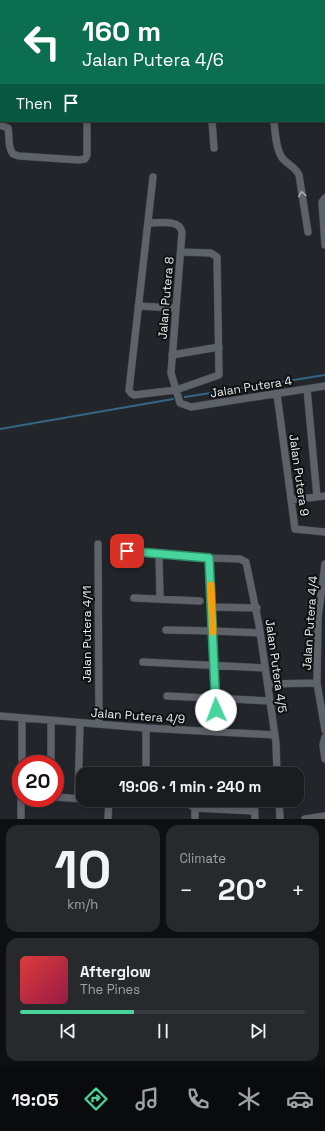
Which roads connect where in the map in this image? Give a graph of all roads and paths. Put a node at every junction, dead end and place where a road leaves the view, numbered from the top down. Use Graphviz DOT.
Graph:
graph roads {
  1 [pos="87,122"];
  2 [pos="212,122"];
  3 [pos="274,122"];
  4 [pos="0,125"];
  5 [pos="214,148"];
  6 [pos="153,177"];
  7 [pos="325,198"];
  8 [pos="148,223"];
  9 [pos="308,232"];
  10 [pos="325,238"];
  11 [pos="325,245"];
  12 [pos="181,252"];
  13 [pos="138,306"];
  14 [pos="176,308"];
  15 [pos="219,347"];
  16 [pos="172,355"];
  17 [pos="325,386"];
  18 [pos="307,389"];
  19 [pos="176,390"];
  20 [pos="277,394"];
  21 [pos="180,404"];
  22 [pos="321,496"];
  23 [pos="291,500"];
  24 [pos="325,532"];
  25 [pos="98,544"];
  26 [pos="127,551"];
  27 [pos="159,554"];
  28 [pos="209,558"];
  29 [pos="325,564"];
  30 [pos="134,598"];
  31 [pos="160,599"];
  32 [pos="200,601"];
  33 [pos="212,607"];
  34 [pos="257,608"];
  35 [pos="166,630"];
  36 [pos="213,631"];
  37 [pos="260,634"];
  38 [pos="321,639"];
  39 [pos="144,662"];
  40 [pos="214,665"];
  41 [pos="265,668"];
  42 [pos="317,683"];
  43 [pos="268,684"];
  44 [pos="167,696"];
  45 [pos="215,698"];
  46 [pos="270,701"];
  47 [pos="0,716"];
  48 [pos="22,719"];
  49 [pos="51,721"];
  50 [pos="80,723"];
  51 [pos="98,724"];
  52 [pos="146,728"];
  53 [pos="325,730"];
  54 [pos="216,732"];
  55 [pos="274,735"];
  56 [pos="325,737"];
  57 [pos="22,755"];
  58 [pos="51,755"];
  59 [pos="325,759"];
  60 [pos="81,767"];
  61 [pos="146,767"];
  62 [pos="277,767"];
  63 [pos="64,797"];
  64 [pos="76,798"];
  65 [pos="21,807"];
  66 [pos="109,807"];
  67 [pos="255,807"];
  68 [pos="279,807"];
  69 [pos="195,808"];
  70 [pos="255,811"];
  71 [pos="325,816"];
  72 [pos="21,819"];
  73 [pos="108,819"];
  74 [pos="195,819"];
  75 [pos="255,819"];
  76 [pos="280,819"];
  77 [pos="305,819"];
  1 -- 4 [label="street"];
  2 -- 5 [label="street"];
  9 -- 3 [label="street, one-way"];
  6 -- 8 [label="street"];
  7 -- 10 [label="street"];
  8 -- 12 [label="street, Jalan Putera 8"];
  8 -- 13 [label="street"];
  10 -- 11 [label="street"];
  12 -- 14 [label="street, Jalan Putera 8"];
  12 -- 15 [label="street"];
  13 -- 14 [label="street"];
  13 -- 19 [label="street"];
  14 -- 16 [label="street, Jalan Putera 8"];
  15 -- 16 [label="street"];
  15 -- 19 [label="street"];
  16 -- 19 [label="street, Jalan Putera 8"];
  17 -- 18 [label="street, Jalan Putera 4"];
  18 -- 20 [label="street, Jalan Putera 4"];
  18 -- 22 [label="street"];
  19 -- 21 [label="street, Jalan Putera 8"];
  20 -- 21 [label="street, Jalan Putera 4"];
  20 -- 23 [label="street, Jalan Putera 9"];
  22 -- 23 [label="street"];
  23 -- 24 [label="street, Jalan Putera 9"];
  25 -- 51 [label="street, Jalan Putera 4/11"];
  26 -- 27 [label="street"];
  27 -- 28 [label="street"];
  27 -- 31 [label="street"];
  28 -- 33 [label="street"];
  28 -- 34 [label="street, Jalan Putera 4/5"];
  29 -- 38 [label="street, Jalan Putera 4/4"];
  30 -- 31 [label="street"];
  31 -- 32 [label="street"];
  33 -- 34 [label="street"];
  33 -- 36 [label="street"];
  34 -- 37 [label="street, Jalan Putera 4/5"];
  35 -- 36 [label="street"];
  36 -- 37 [label="street"];
  36 -- 40 [label="street"];
  37 -- 41 [label="street, Jalan Putera 4/5"];
  38 -- 42 [label="street, Jalan Putera 4/4"];
  39 -- 40 [label="street"];
  40 -- 41 [label="street"];
  40 -- 45 [label="street"];
  41 -- 43 [label="street, Jalan Putera 4/5"];
  42 -- 43 [label="street"];
  42 -- 53 [label="street, Jalan Putera 4/4"];
  43 -- 46 [label="street, Jalan Putera 4/5"];
  44 -- 45 [label="street"];
  45 -- 46 [label="street"];
  45 -- 54 [label="street"];
  46 -- 55 [label="street, Jalan Putera 4/5"];
  47 -- 48 [label="street, Jalan Putera 4/9"];
  48 -- 49 [label="street, Jalan Putera 4/9"];
  48 -- 57 [label="street"];
  49 -- 50 [label="street, Jalan Putera 4/9"];
  49 -- 58 [label="street"];
  50 -- 51 [label="street, Jalan Putera 4/9"];
  50 -- 60 [label="street"];
  51 -- 52 [label="street, Jalan Putera 4/9"];
  52 -- 54 [label="street, Jalan Putera 4/9"];
  52 -- 61 [label="street"];
  54 -- 55 [label="street, Jalan Putera 4/9"];
  55 -- 62 [label="street, Jalan Putera 4/5"];
  56 -- 59 [label="street"];
  63 -- 64 [label="street"];
  65 -- 72 [label="street"];
  66 -- 73 [label="street"];
  67 -- 70 [label="street"];
  68 -- 76 [label="street"];
  69 -- 70 [label="street"];
  69 -- 74 [label="street"];
  70 -- 75 [label="street"];
  71 -- 77 [label="street"];
}
